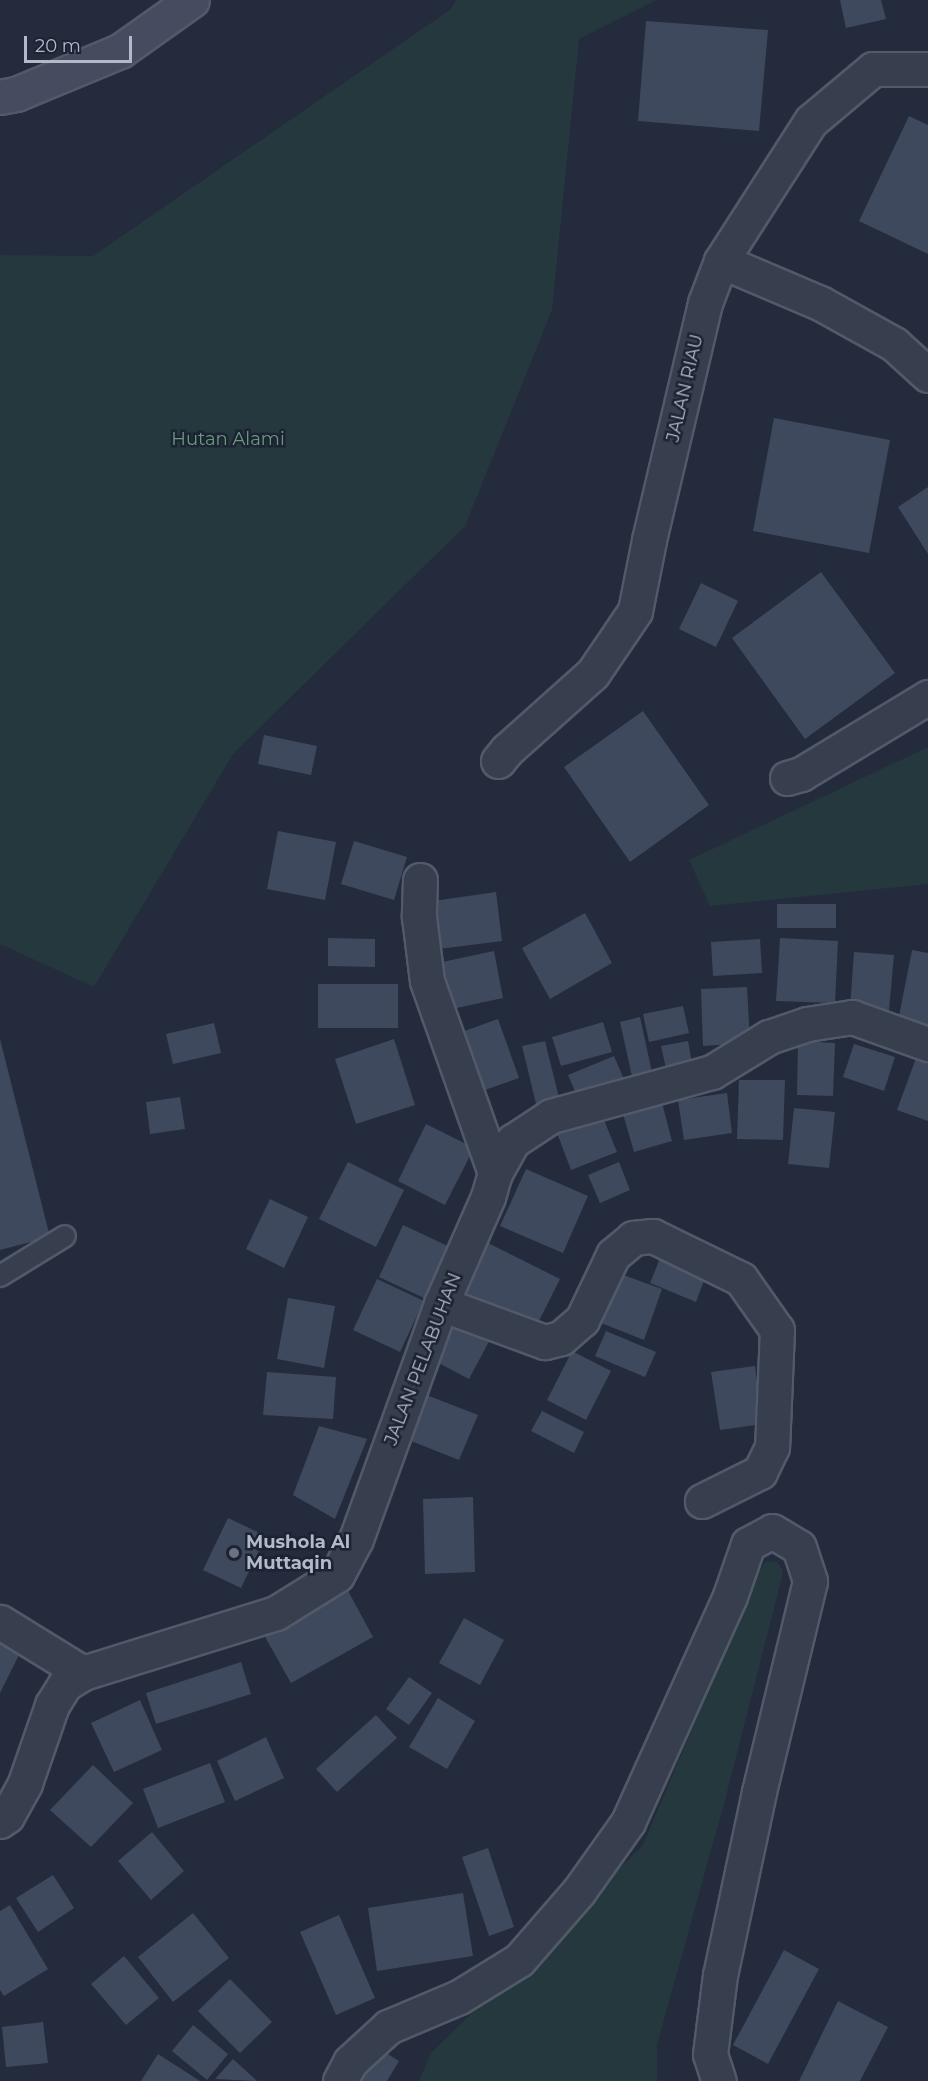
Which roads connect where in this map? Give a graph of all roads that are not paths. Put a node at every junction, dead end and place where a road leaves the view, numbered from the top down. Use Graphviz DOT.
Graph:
graph roads {
  1 [pos="192,0"];
  2 [pos="928,69"];
  3 [pos="0,97"];
  4 [pos="721,261"];
  5 [pos="928,375"];
  6 [pos="928,697"];
  7 [pos="498,761"];
  8 [pos="787,778"];
  9 [pos="420,880"];
  10 [pos="928,1044"];
  11 [pos="495,1173"];
  12 [pos="65,1236"];
  13 [pos="0,1276"];
  14 [pos="441,1304"];
  15 [pos="702,1502"];
  16 [pos="0,1622"];
  17 [pos="83,1672"];
  18 [pos="0,1821"];
  19 [pos="340,2081"];
  20 [pos="719,2081"];
  1 -- 3 [label="main road"];
  2 -- 4 [label="street, JALAN RIAU"];
  4 -- 5 [label="street"];
  4 -- 7 [label="street, JALAN RIAU"];
  6 -- 8 [label="street"];
  9 -- 11 [label="street"];
  10 -- 11 [label="street, JALAN PELABUHAN"];
  11 -- 14 [label="street, JALAN PELABUHAN"];
  12 -- 13 [label="lane"];
  14 -- 15 [label="street"];
  14 -- 17 [label="street, JALAN PELABUHAN"];
  16 -- 17 [label="street"];
  17 -- 18 [label="street, JALAN PELABUHAN"];
  19 -- 20 [label="street"];
}
